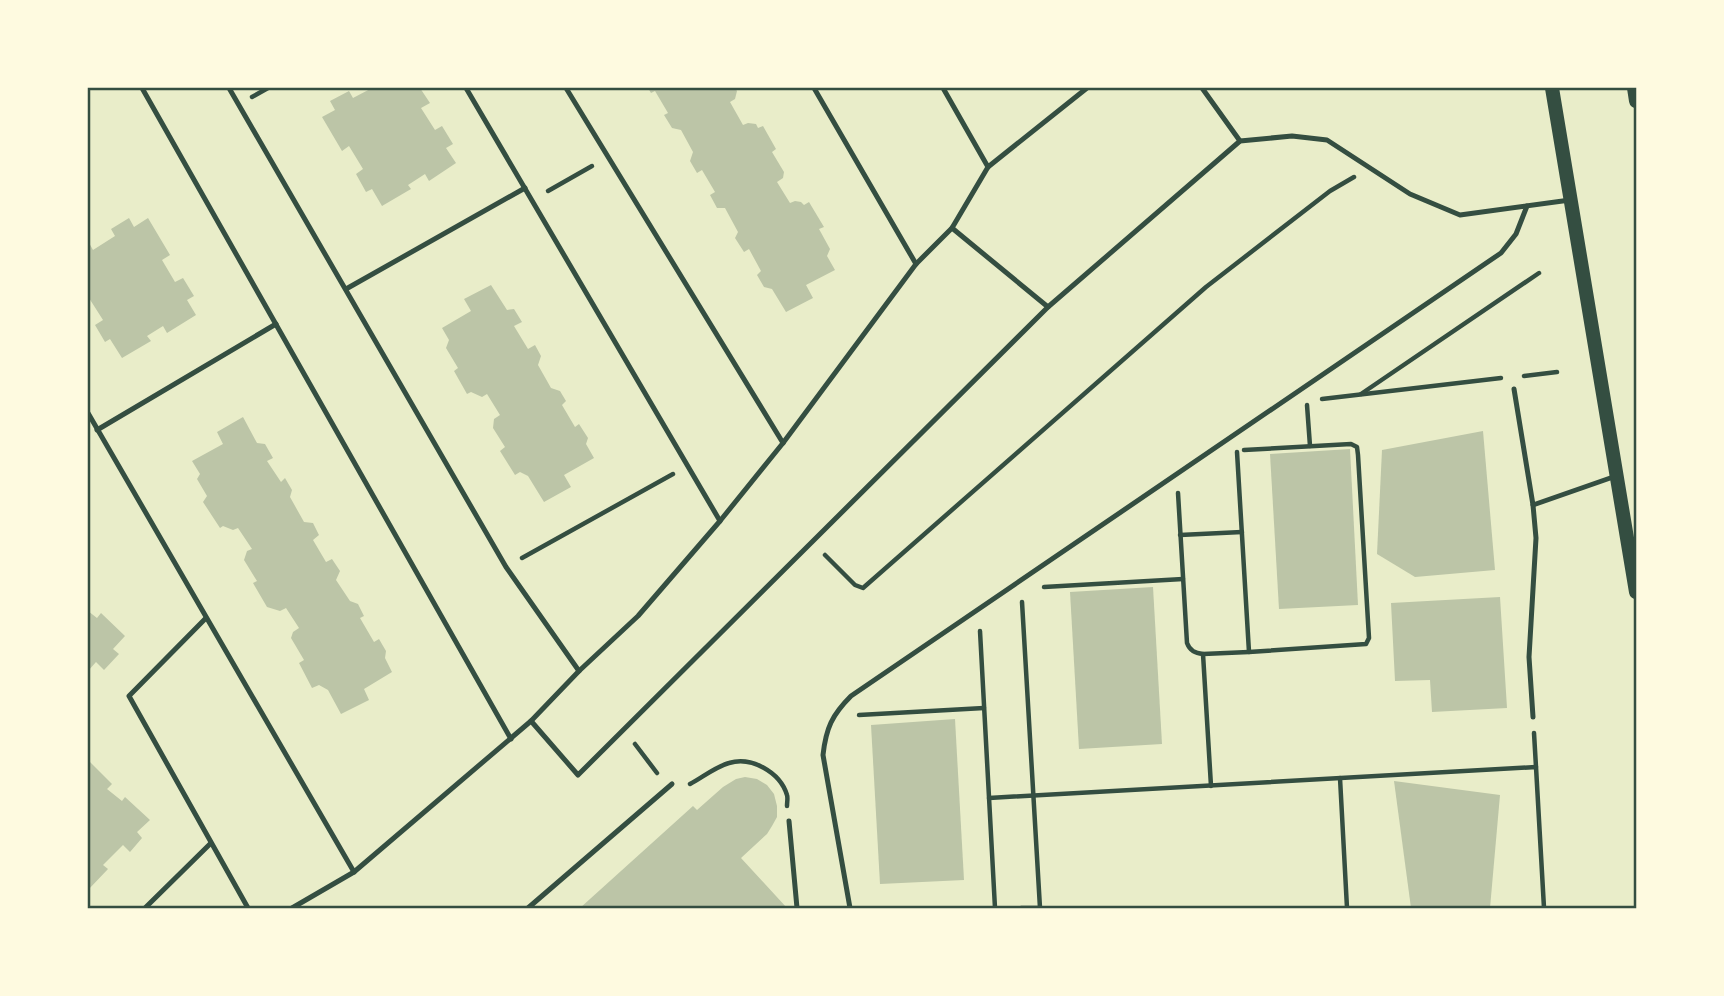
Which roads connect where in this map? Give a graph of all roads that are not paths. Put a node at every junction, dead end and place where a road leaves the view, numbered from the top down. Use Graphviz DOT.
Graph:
graph roads {
  1 [pos="142,88"];
  2 [pos="229,88"];
  3 [pos="466,88"];
  4 [pos="566,88"];
  5 [pos="814,88"];
  6 [pos="943,88"];
  7 [pos="1087,88"];
  8 [pos="1202,88"];
  9 [pos="1552,88"];
  10 [pos="1634,88"];
  11 [pos="1636,101"];
  12 [pos="1240,141"];
  13 [pos="988,167"];
  14 [pos="525,188"];
  15 [pos="1570,200"];
  16 [pos="1527,206"];
  17 [pos="953,228"];
  18 [pos="916,264"];
  19 [pos="346,289"];
  20 [pos="1048,307"];
  21 [pos="276,324"];
  22 [pos="1514,389"];
  23 [pos="88,413"];
  24 [pos="97,430"];
  25 [pos="783,443"];
  26 [pos="1618,475"];
  27 [pos="1533,505"];
  28 [pos="720,521"];
  29 [pos="1636,593"];
  30 [pos="206,618"];
  31 [pos="579,671"];
  32 [pos="1533,717"];
  33 [pos="531,722"];
  34 [pos="511,738"];
  35 [pos="672,784"];
  36 [pos="789,821"];
  37 [pos="211,843"];
  38 [pos="354,873"];
  39 [pos="145,908"];
  40 [pos="248,908"];
  41 [pos="292,908"];
  42 [pos="528,908"];
  43 [pos="797,908"];
  44 [pos="850,908"];
  1 -- 21 [label="lane"];
  2 -- 19 [label="lane"];
  3 -- 14 [label="lane"];
  4 -- 25 [label="lane"];
  5 -- 18 [label="lane"];
  6 -- 13 [label="lane"];
  7 -- 13 [label="lane"];
  8 -- 12 [label="lane"];
  9 -- 15 [label="main road"];
  10 -- 11 [label="main road"];
  12 -- 16 [label="lane"];
  12 -- 20 [label="lane"];
  13 -- 17 [label="lane"];
  14 -- 19 [label="lane"];
  14 -- 28 [label="lane"];
  15 -- 16 [label="lane"];
  15 -- 26 [label="main road"];
  16 -- 44 [label="lane"];
  17 -- 18 [label="lane"];
  17 -- 20 [label="lane"];
  18 -- 25 [label="lane"];
  19 -- 31 [label="lane"];
  20 -- 33 [label="lane"];
  21 -- 24 [label="lane"];
  21 -- 34 [label="lane"];
  22 -- 27 [label="lane"];
  23 -- 24 [label="lane"];
  24 -- 30 [label="lane"];
  25 -- 28 [label="lane"];
  26 -- 27 [label="lane"];
  26 -- 29 [label="main road"];
  27 -- 32 [label="lane"];
  28 -- 31 [label="lane"];
  30 -- 37 [label="lane"];
  30 -- 38 [label="lane"];
  31 -- 33 [label="lane"];
  33 -- 34 [label="lane"];
  34 -- 38 [label="lane"];
  35 -- 42 [label="lane"];
  36 -- 43 [label="lane"];
  37 -- 39 [label="lane"];
  37 -- 40 [label="lane"];
  38 -- 41 [label="lane"];
}
